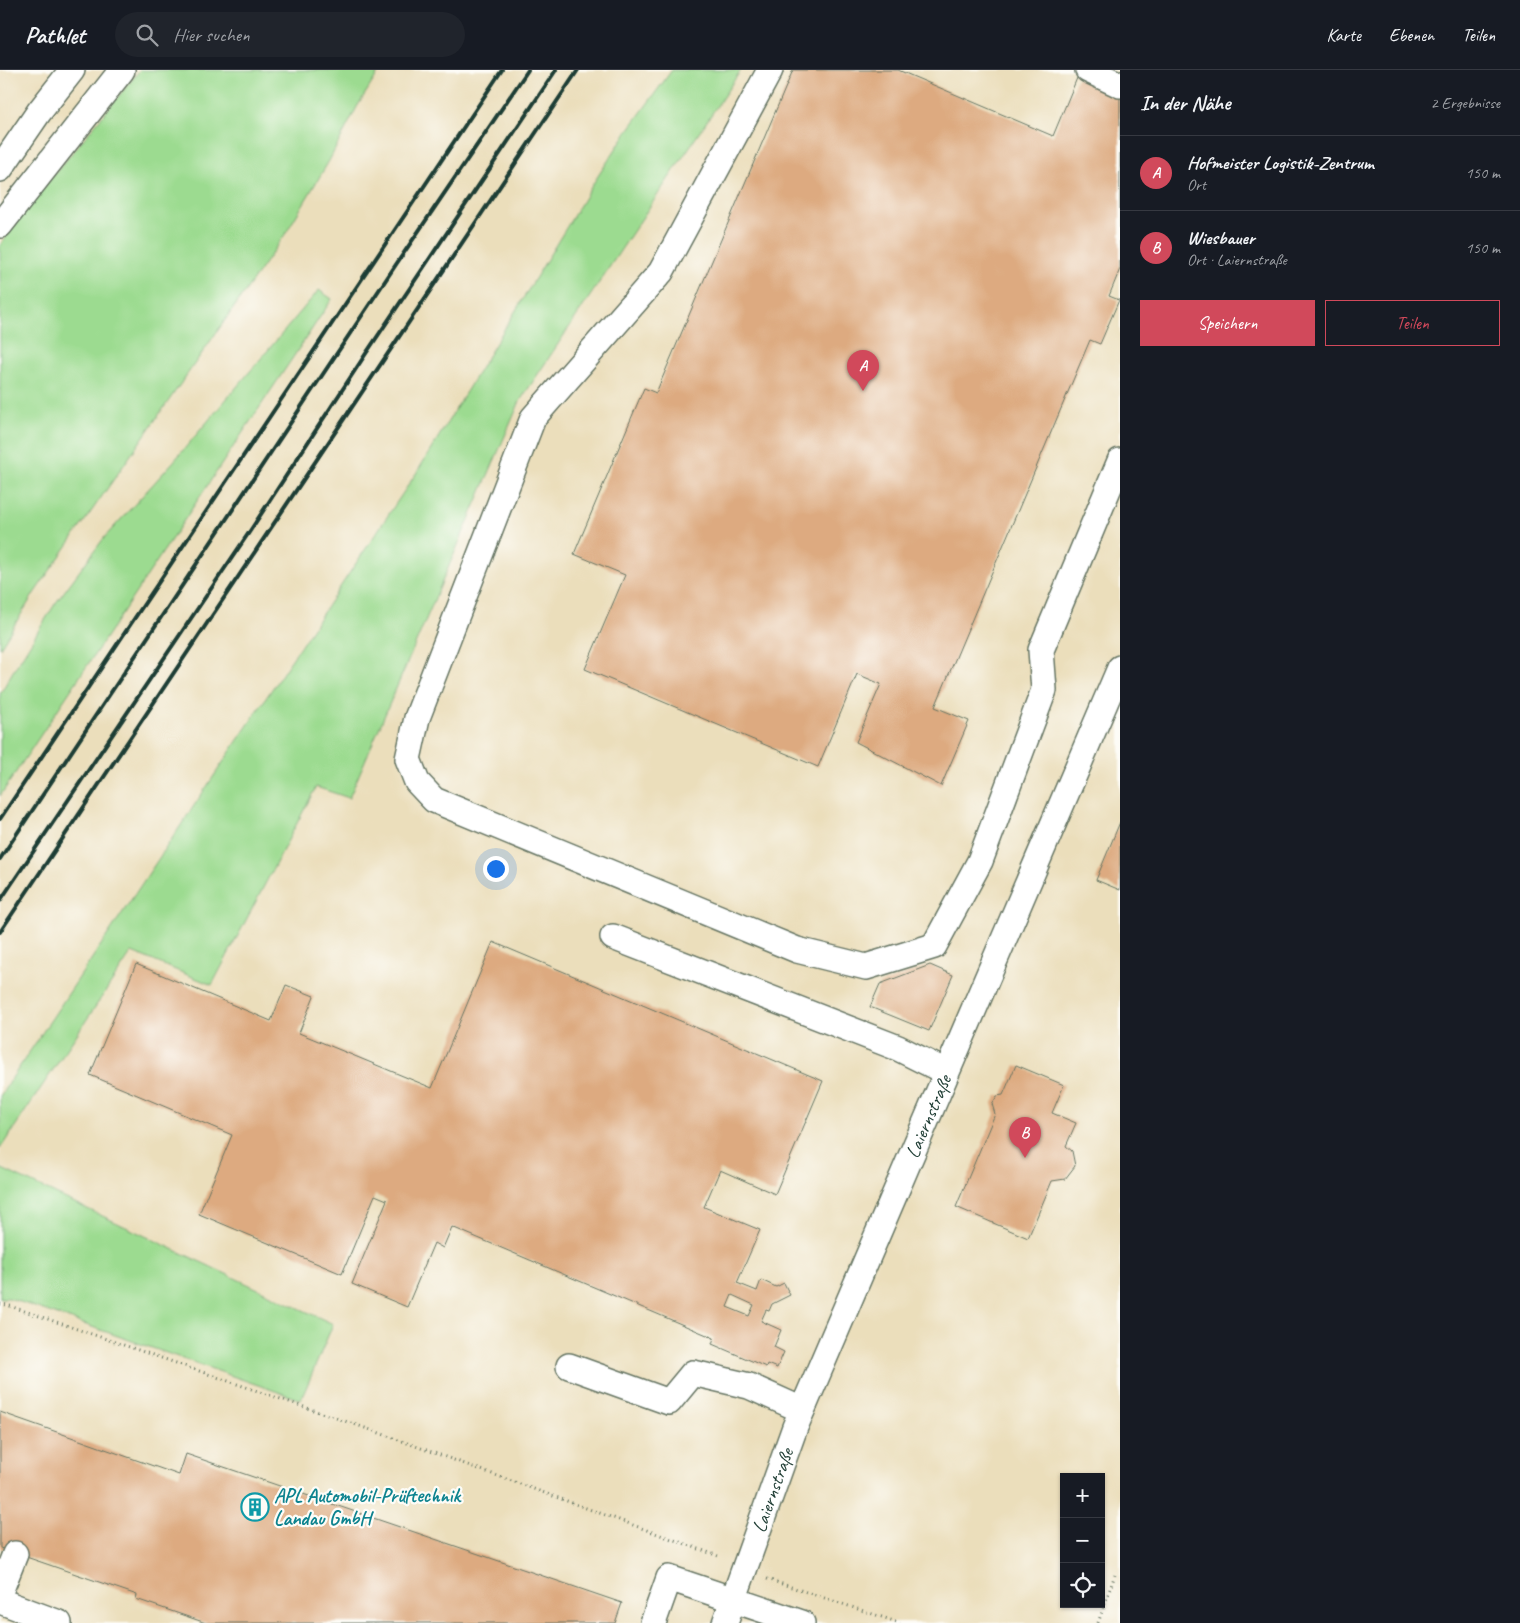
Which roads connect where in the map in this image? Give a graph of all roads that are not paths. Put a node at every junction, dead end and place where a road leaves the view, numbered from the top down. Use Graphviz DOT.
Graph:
graph roads {
  1 [pos="72,70"];
  2 [pos="122,70"];
  3 [pos="770,70"];
  4 [pos="1088,70"];
  5 [pos="1120,85"];
  6 [pos="0,169"];
  7 [pos="0,225"];
  8 [pos="1120,461"];
  9 [pos="1120,668"];
  10 [pos="613,938"];
  11 [pos="946,1072"];
  12 [pos="569,1366"];
  13 [pos="802,1410"];
  14 [pos="15,1554"];
  15 [pos="0,1592"];
  16 [pos="734,1599"];
  17 [pos="0,1601"];
  18 [pos="60,1623"];
  19 [pos="653,1623"];
  20 [pos="725,1623"];
  21 [pos="802,1623"];
  1 -- 6 [label="street"];
  2 -- 7 [label="street"];
  3 -- 8 [label="street"];
  4 -- 5 [label="street"];
  9 -- 11 [label="street, Laiernstraße"];
  10 -- 11 [label="street"];
  11 -- 13 [label="street, Laiernstraße"];
  12 -- 13 [label="street"];
  13 -- 16 [label="street, Laiernstraße"];
  14 -- 15 [label="street"];
  16 -- 19 [label="street"];
  16 -- 20 [label="street, Laiernstraße"];
  16 -- 21 [label="street"];
  17 -- 18 [label="street"];
}
